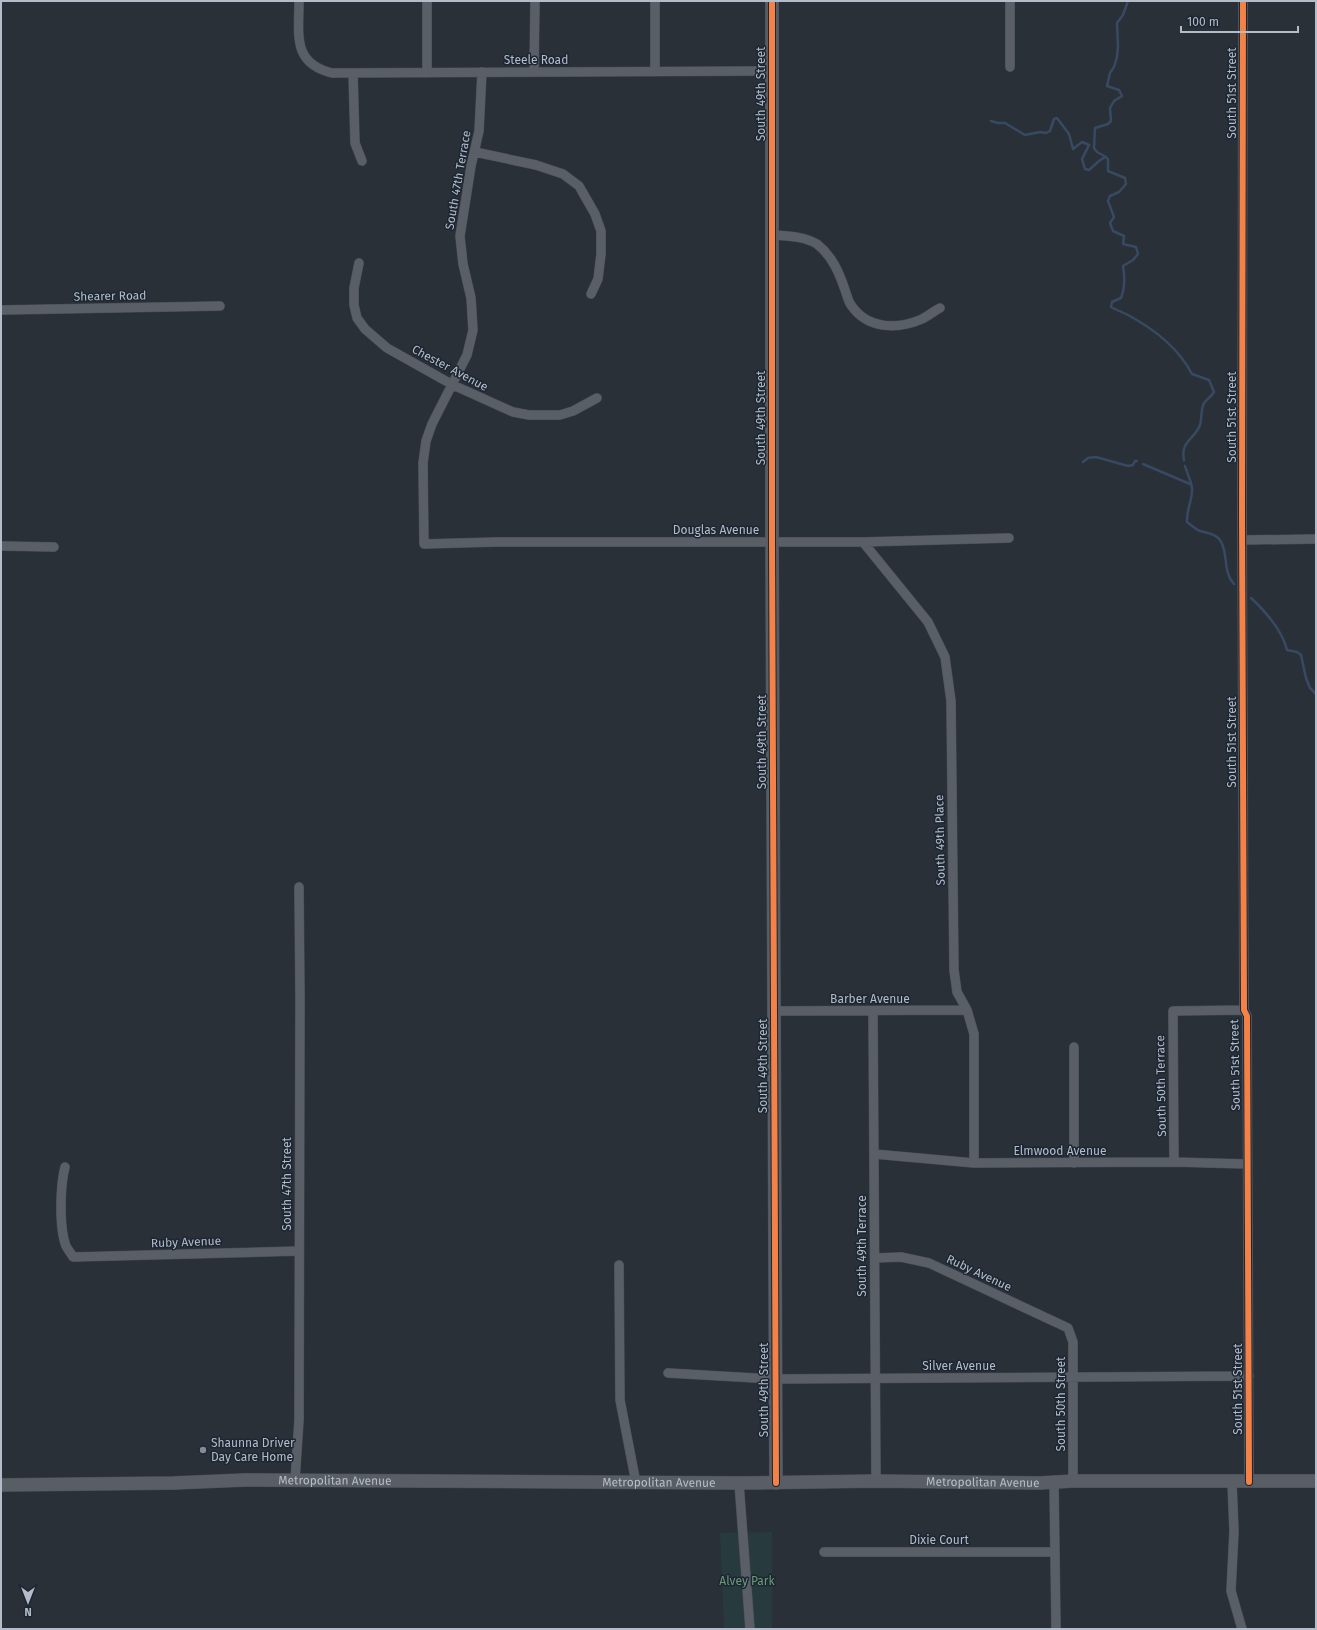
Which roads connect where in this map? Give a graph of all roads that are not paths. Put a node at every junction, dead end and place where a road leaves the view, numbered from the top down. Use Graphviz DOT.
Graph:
graph roads {
  1 [pos="299,1"];
  2 [pos="427,1"];
  3 [pos="535,1"];
  4 [pos="655,1"];
  5 [pos="772,1"];
  6 [pos="1010,1"];
  7 [pos="1243,1"];
  8 [pos="1010,67"];
  9 [pos="772,71"];
  10 [pos="482,72"];
  11 [pos="534,72"];
  12 [pos="655,72"];
  13 [pos="353,73"];
  14 [pos="427,73"];
  15 [pos="475,152"];
  16 [pos="362,161"];
  17 [pos="772,235"];
  18 [pos="359,263"];
  19 [pos="591,294"];
  20 [pos="220,306"];
  21 [pos="940,308"];
  22 [pos="1,310"];
  23 [pos="453,385"];
  24 [pos="597,398"];
  25 [pos="1009,538"];
  26 [pos="1316,539"];
  27 [pos="1243,540"];
  28 [pos="772,542"];
  29 [pos="863,542"];
  30 [pos="424,544"];
  31 [pos="1,546"];
  32 [pos="54,547"];
  33 [pos="299,887"];
  34 [pos="967,1010"];
  35 [pos="1244,1010"];
  36 [pos="773,1011"];
  37 [pos="873,1011"];
  38 [pos="1074,1047"];
  39 [pos="874,1154"];
  40 [pos="974,1162"];
  41 [pos="1174,1162"];
  42 [pos="1074,1163"];
  43 [pos="1247,1164"];
  44 [pos="65,1167"];
  45 [pos="299,1251"];
  46 [pos="875,1258"];
  47 [pos="619,1265"];
  48 [pos="1068,1328"];
  49 [pos="668,1373"];
  50 [pos="1249,1376"];
  51 [pos="1073,1377"];
  52 [pos="875,1378"];
  53 [pos="775,1379"];
  54 [pos="294,1481"];
  55 [pos="876,1481"];
  56 [pos="1073,1481"];
  57 [pos="1316,1481"];
  58 [pos="1054,1482"];
  59 [pos="1232,1482"];
  60 [pos="1249,1482"];
  61 [pos="636,1483"];
  62 [pos="739,1483"];
  63 [pos="776,1483"];
  64 [pos="1,1485"];
  65 [pos="824,1552"];
  66 [pos="1055,1552"];
  67 [pos="750,1629"];
  68 [pos="1056,1629"];
  69 [pos="1242,1629"];
  1 -- 13 [label="street, Steele Road"];
  2 -- 14 [label="street"];
  3 -- 11 [label="street"];
  4 -- 12 [label="street"];
  5 -- 9 [label="street, South 49th Street"];
  6 -- 8 [label="street"];
  7 -- 27 [label="street, South 51st Street"];
  9 -- 12 [label="street, Steele Road"];
  9 -- 17 [label="street, South 49th Street"];
  10 -- 11 [label="street, Steele Road"];
  10 -- 14 [label="street, Steele Road"];
  10 -- 15 [label="street, South 47th Terrace"];
  11 -- 12 [label="street, Steele Road"];
  13 -- 14 [label="street, Steele Road"];
  13 -- 16 [label="street"];
  15 -- 19 [label="street"];
  15 -- 23 [label="street, South 47th Terrace"];
  17 -- 21 [label="street"];
  17 -- 28 [label="street, South 49th Street"];
  18 -- 23 [label="street, Chester Avenue"];
  20 -- 22 [label="street, Shearer Road"];
  23 -- 24 [label="street, Chester Avenue"];
  23 -- 30 [label="street, South 47th Terrace"];
  25 -- 29 [label="street, Douglas Avenue"];
  26 -- 27 [label="street"];
  27 -- 35 [label="street, South 51st Street"];
  28 -- 29 [label="street, Douglas Avenue"];
  28 -- 30 [label="street, Douglas Avenue"];
  28 -- 36 [label="street, South 49th Street"];
  29 -- 34 [label="street, South 49th Place"];
  31 -- 32 [label="street"];
  33 -- 45 [label="street, South 47th Street"];
  34 -- 37 [label="street, Barber Avenue"];
  34 -- 40 [label="street, South 49th Place"];
  35 -- 41 [label="street, South 50th Terrace"];
  35 -- 43 [label="street, South 51st Street"];
  36 -- 37 [label="street, Barber Avenue"];
  36 -- 53 [label="street, South 49th Street"];
  37 -- 39 [label="street, South 49th Terrace"];
  38 -- 42 [label="street"];
  39 -- 40 [label="street, Elmwood Avenue"];
  39 -- 46 [label="street, South 49th Terrace"];
  40 -- 42 [label="street, Elmwood Avenue"];
  41 -- 42 [label="street, Elmwood Avenue"];
  41 -- 43 [label="street, Elmwood Avenue"];
  43 -- 50 [label="street, South 51st Street"];
  44 -- 45 [label="street, Ruby Avenue"];
  45 -- 54 [label="street, South 47th Street"];
  46 -- 48 [label="street, Ruby Avenue"];
  46 -- 52 [label="street, South 49th Terrace"];
  47 -- 61 [label="street"];
  48 -- 51 [label="street, South 50th Street"];
  49 -- 53 [label="street, Silver Avenue"];
  50 -- 51 [label="street, Silver Avenue"];
  50 -- 60 [label="street, South 51st Street"];
  51 -- 52 [label="street, Silver Avenue"];
  51 -- 56 [label="street, South 50th Street"];
  52 -- 53 [label="street, Silver Avenue"];
  52 -- 55 [label="street, South 49th Terrace"];
  53 -- 63 [label="street, South 49th Street"];
  54 -- 61 [label="street, Metropolitan Avenue"];
  54 -- 64 [label="street, Metropolitan Avenue"];
  55 -- 58 [label="street, Metropolitan Avenue"];
  55 -- 63 [label="street, Metropolitan Avenue"];
  56 -- 58 [label="street, Metropolitan Avenue"];
  56 -- 59 [label="street, Metropolitan Avenue"];
  57 -- 60 [label="street, Metropolitan Avenue"];
  58 -- 66 [label="street"];
  59 -- 60 [label="street, Metropolitan Avenue"];
  59 -- 69 [label="street"];
  61 -- 62 [label="street, Metropolitan Avenue"];
  62 -- 63 [label="street, Metropolitan Avenue"];
  62 -- 67 [label="street"];
  65 -- 66 [label="street, Dixie Court"];
  66 -- 68 [label="street"];
}
